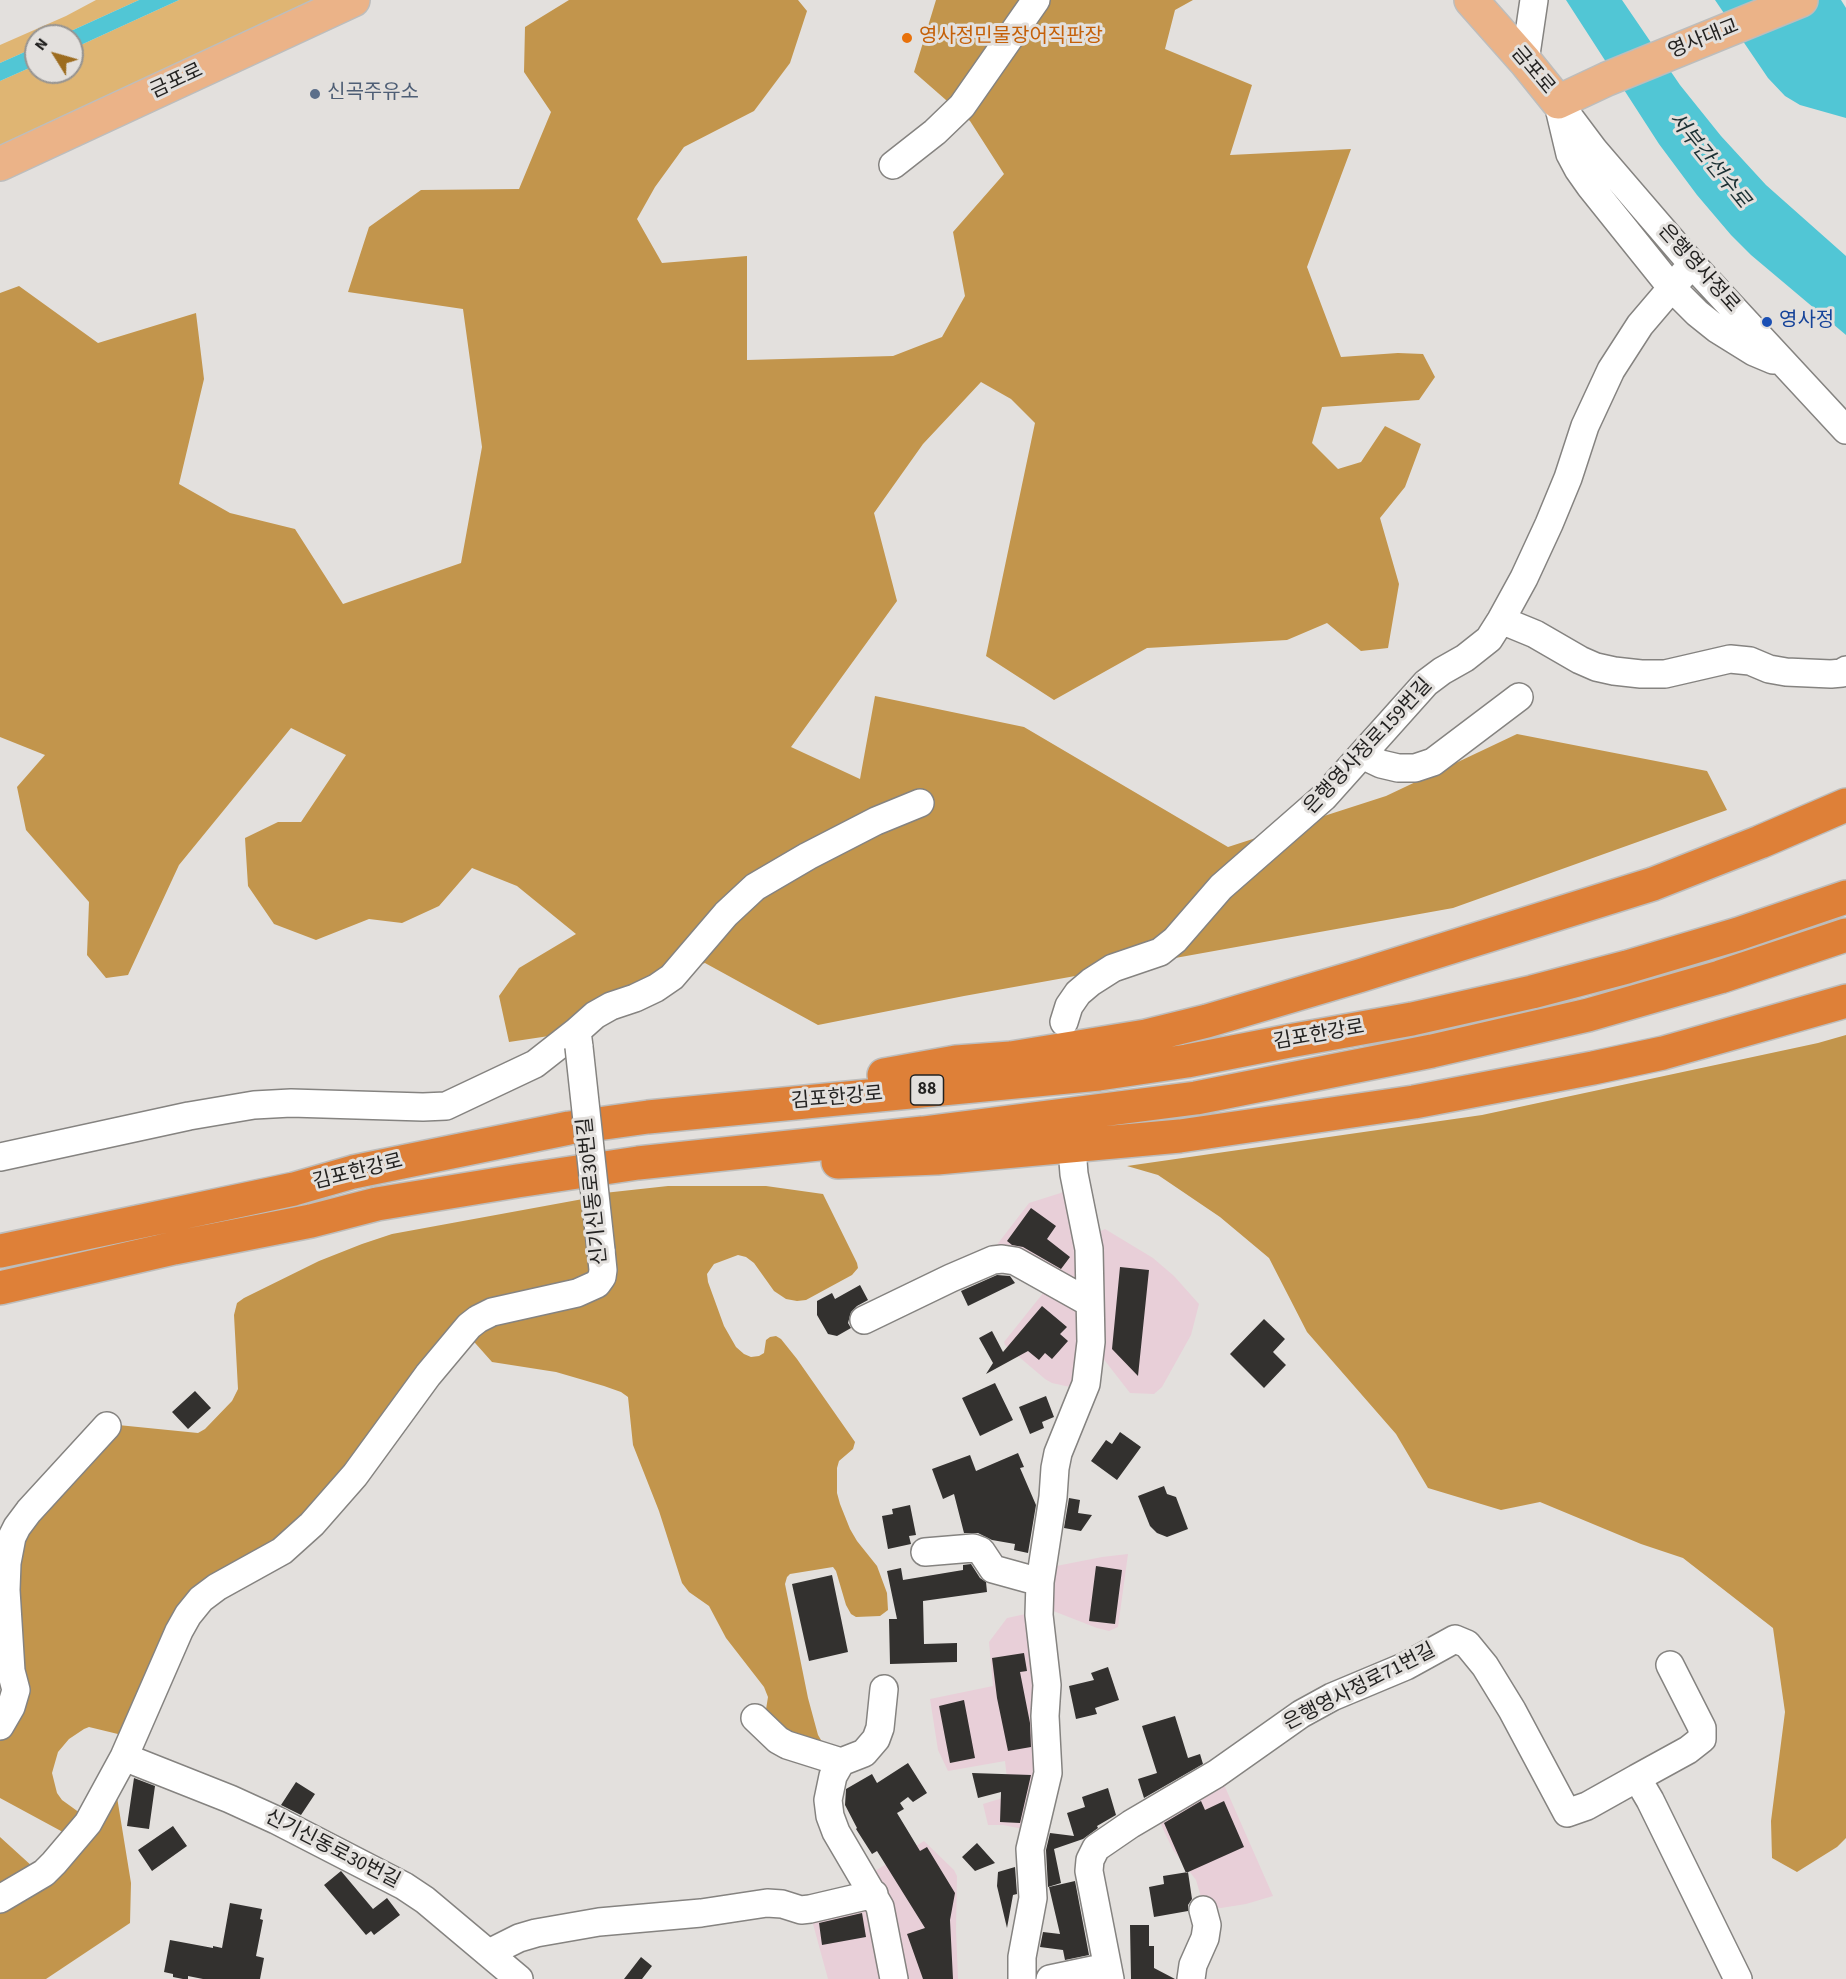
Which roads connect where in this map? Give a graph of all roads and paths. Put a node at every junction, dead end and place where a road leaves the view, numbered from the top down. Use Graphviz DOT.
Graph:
graph roads {
  1 [pos="353,0"];
  2 [pos="1036,0"];
  3 [pos="1470,0"];
  4 [pos="1517,0"];
  5 [pos="1534,0"];
  6 [pos="1801,0"];
  7 [pos="1527,46"];
  8 [pos="1607,79"];
  9 [pos="1558,102"];
  10 [pos="0,164"];
  11 [pos="893,165"];
  12 [pos="1692,264"];
  13 [pos="1671,287"];
  14 [pos="1785,365"];
  15 [pos="1846,430"];
  16 [pos="1502,620"];
  17 [pos="1846,670"];
  18 [pos="1519,697"];
  19 [pos="1362,755"];
  20 [pos="920,803"];
  21 [pos="1846,805"];
  22 [pos="1846,897"];
  23 [pos="1846,935"];
  24 [pos="1846,1001"];
  25 [pos="1064,1022"];
  26 [pos="578,1039"];
  27 [pos="783,1104"];
  28 [pos="0,1157"];
  29 [pos="1073,1161"];
  30 [pos="638,1163"];
  31 [pos="0,1251"];
  32 [pos="0,1288"];
  33 [pos="1090,1303"];
  34 [pos="864,1320"];
  35 [pos="107,1426"];
  36 [pos="925,1552"];
  37 [pos="1040,1582"];
  38 [pos="1670,1665"];
  39 [pos="9,1674"];
  40 [pos="884,1689"];
  41 [pos="755,1718"];
  42 [pos="0,1726"];
  43 [pos="124,1757"];
  44 [pos="841,1762"];
  45 [pos="1637,1778"];
  46 [pos="874,1894"];
  47 [pos="0,1899"];
  48 [pos="1203,1910"];
  49 [pos="489,1953"];
  50 [pos="1109,1973"];
  51 [pos="519,1979"];
  52 [pos="894,1979"];
  53 [pos="1022,1979"];
  54 [pos="1050,1979"];
  55 [pos="1191,1979"];
  56 [pos="1738,1979"];
  1 -- 10 [label="main road, 금포로"];
  2 -- 11 [label="street"];
  3 -- 7 [label="main road, 금포로"];
  4 -- 7 [label="street"];
  5 -- 7 [label="street"];
  6 -- 8 [label="main road, 영사대교"];
  7 -- 9 [label="main road, 금포로"];
  8 -- 9 [label="main road, 금포로"];
  9 -- 12 [label="street, 은행영사정로"];
  9 -- 13 [label="street"];
  12 -- 13 [label="street, 은행영사정로159번길"];
  12 -- 14 [label="street, 은행영사정로"];
  13 -- 14 [label="street"];
  13 -- 16 [label="street, 은행영사정로159번길"];
  14 -- 15 [label="street, 은행영사정로"];
  16 -- 17 [label="street"];
  16 -- 19 [label="street, 은행영사정로159번길"];
  18 -- 19 [label="street"];
  19 -- 25 [label="street, 은행영사정로159번길"];
  20 -- 26 [label="street"];
  21 -- 27 [label="highway"];
  22 -- 27 [label="highway, 김포한강로 / 88"];
  23 -- 30 [label="highway, 김포한강로 / 88"];
  24 -- 30 [label="highway"];
  26 -- 28 [label="street"];
  26 -- 43 [label="street, 신기신동로30번길, bridge"];
  27 -- 31 [label="highway, 김포한강로 / 88"];
  29 -- 33 [label="street"];
  30 -- 32 [label="highway, 김포한강로 / 88"];
  33 -- 34 [label="street"];
  33 -- 37 [label="street"];
  35 -- 39 [label="street"];
  36 -- 37 [label="street"];
  37 -- 53 [label="street"];
  38 -- 45 [label="street, 은행영사정로71번길"];
  39 -- 42 [label="street"];
  40 -- 44 [label="street"];
  41 -- 44 [label="street"];
  43 -- 47 [label="street, 신기신동로30번길"];
  43 -- 49 [label="street, 신기신동로30번길"];
  44 -- 46 [label="street"];
  45 -- 50 [label="street, 은행영사정로71번길"];
  45 -- 56 [label="street"];
  46 -- 49 [label="street"];
  46 -- 52 [label="street"];
  48 -- 55 [label="street"];
  49 -- 51 [label="street, 신기신동로30번길"];
  50 -- 54 [label="street, 은행영사정로71번길"];
}
